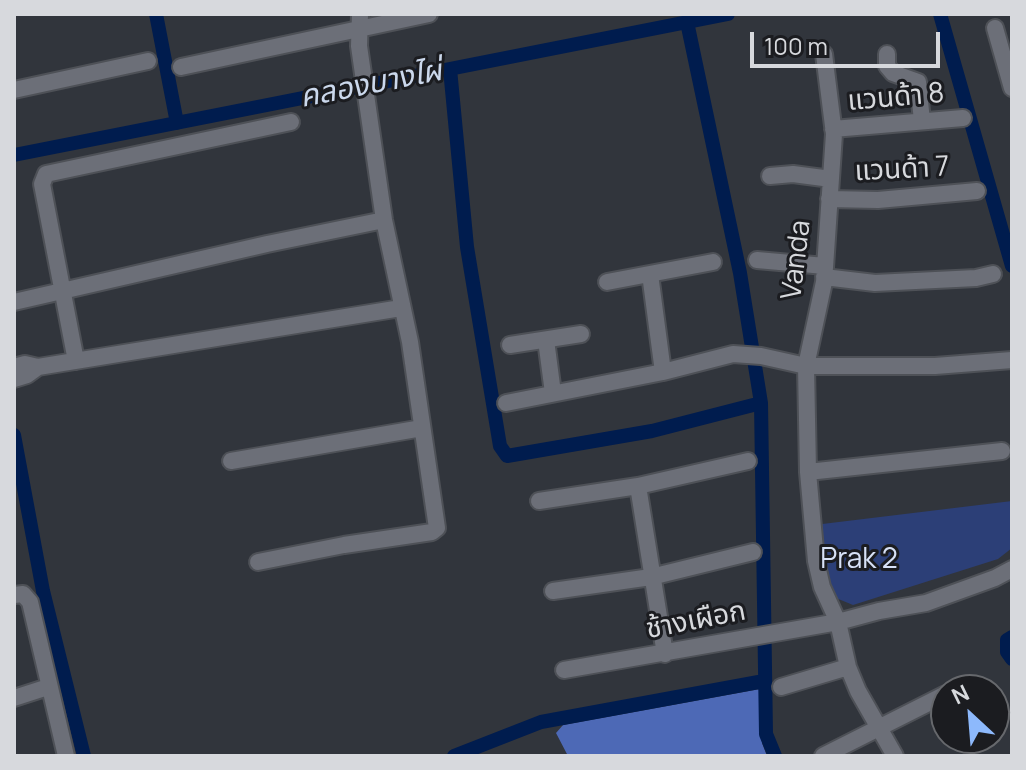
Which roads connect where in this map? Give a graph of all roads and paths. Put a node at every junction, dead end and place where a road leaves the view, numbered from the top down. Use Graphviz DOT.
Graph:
graph roads {
  1 [pos="429,14"];
  2 [pos="360,21"];
  3 [pos="995,28"];
  4 [pos="824,54"];
  5 [pos="887,54"];
  6 [pos="148,61"];
  7 [pos="181,67"];
  8 [pos="1011,78"];
  9 [pos="14,90"];
  10 [pos="963,118"];
  11 [pos="922,121"];
  12 [pos="291,122"];
  13 [pos="833,129"];
  14 [pos="770,176"];
  15 [pos="831,179"];
  16 [pos="977,191"];
  17 [pos="829,199"];
  18 [pos="384,220"];
  19 [pos="757,260"];
  20 [pos="713,262"];
  21 [pos="824,271"];
  22 [pos="650,274"];
  23 [pos="993,274"];
  24 [pos="607,282"];
  25 [pos="63,291"];
  26 [pos="14,302"];
  27 [pos="401,308"];
  28 [pos="581,334"];
  29 [pos="546,340"];
  30 [pos="510,345"];
  31 [pos="1012,360"];
  32 [pos="76,361"];
  33 [pos="806,366"];
  34 [pos="663,372"];
  35 [pos="15,373"];
  36 [pos="553,393"];
  37 [pos="506,403"];
  38 [pos="422,428"];
  39 [pos="1002,451"];
  40 [pos="231,461"];
  41 [pos="748,461"];
  42 [pos="808,472"];
  43 [pos="638,486"];
  44 [pos="539,501"];
  45 [pos="753,552"];
  46 [pos="258,562"];
  47 [pos="1012,569"];
  48 [pos="651,577"];
  49 [pos="553,591"];
  50 [pos="14,595"];
  51 [pos="838,622"];
  52 [pos="665,654"];
  53 [pos="848,667"];
  54 [pos="564,670"];
  55 [pos="48,687"];
  56 [pos="781,687"];
  57 [pos="14,698"];
  58 [pos="930,701"];
  59 [pos="878,727"];
  60 [pos="66,756"];
  61 [pos="823,756"];
  62 [pos="895,756"];
  1 -- 2 [label="street"];
  2 -- 7 [label="street"];
  2 -- 18 [label="street"];
  3 -- 8 [label="street"];
  4 -- 13 [label="street, Vanda"];
  5 -- 11 [label="street"];
  6 -- 9 [label="street"];
  10 -- 11 [label="street, แวนด้า 8"];
  11 -- 13 [label="street, แวนด้า 8"];
  12 -- 25 [label="street"];
  13 -- 15 [label="street, Vanda"];
  14 -- 15 [label="street"];
  15 -- 17 [label="street, Vanda"];
  16 -- 17 [label="street, แวนด้า 7"];
  17 -- 21 [label="street, Vanda"];
  18 -- 25 [label="street"];
  18 -- 27 [label="street"];
  19 -- 21 [label="street"];
  20 -- 22 [label="street"];
  21 -- 23 [label="street"];
  21 -- 33 [label="street, Vanda"];
  22 -- 24 [label="street"];
  22 -- 34 [label="street"];
  25 -- 26 [label="street"];
  25 -- 32 [label="street"];
  27 -- 32 [label="street"];
  27 -- 38 [label="street"];
  28 -- 29 [label="street"];
  29 -- 30 [label="street"];
  29 -- 36 [label="street"];
  31 -- 33 [label="street"];
  32 -- 35 [label="street"];
  33 -- 34 [label="street"];
  33 -- 42 [label="street, Vanda"];
  34 -- 36 [label="street"];
  36 -- 37 [label="street"];
  38 -- 40 [label="street"];
  38 -- 46 [label="street"];
  39 -- 42 [label="street"];
  41 -- 43 [label="street"];
  42 -- 51 [label="street, Vanda"];
  43 -- 44 [label="street"];
  43 -- 48 [label="street"];
  45 -- 48 [label="street"];
  47 -- 51 [label="street, ช้างเผือก"];
  48 -- 49 [label="street"];
  48 -- 52 [label="street"];
  50 -- 55 [label="street"];
  51 -- 52 [label="street, ช้างเผือก"];
  51 -- 53 [label="street, Vanda"];
  52 -- 54 [label="street, ช้างเผือก"];
  53 -- 56 [label="street"];
  53 -- 59 [label="street, Vanda"];
  55 -- 57 [label="street"];
  55 -- 60 [label="street"];
  58 -- 59 [label="street"];
  59 -- 61 [label="street"];
  59 -- 62 [label="street, Vanda"];
}
